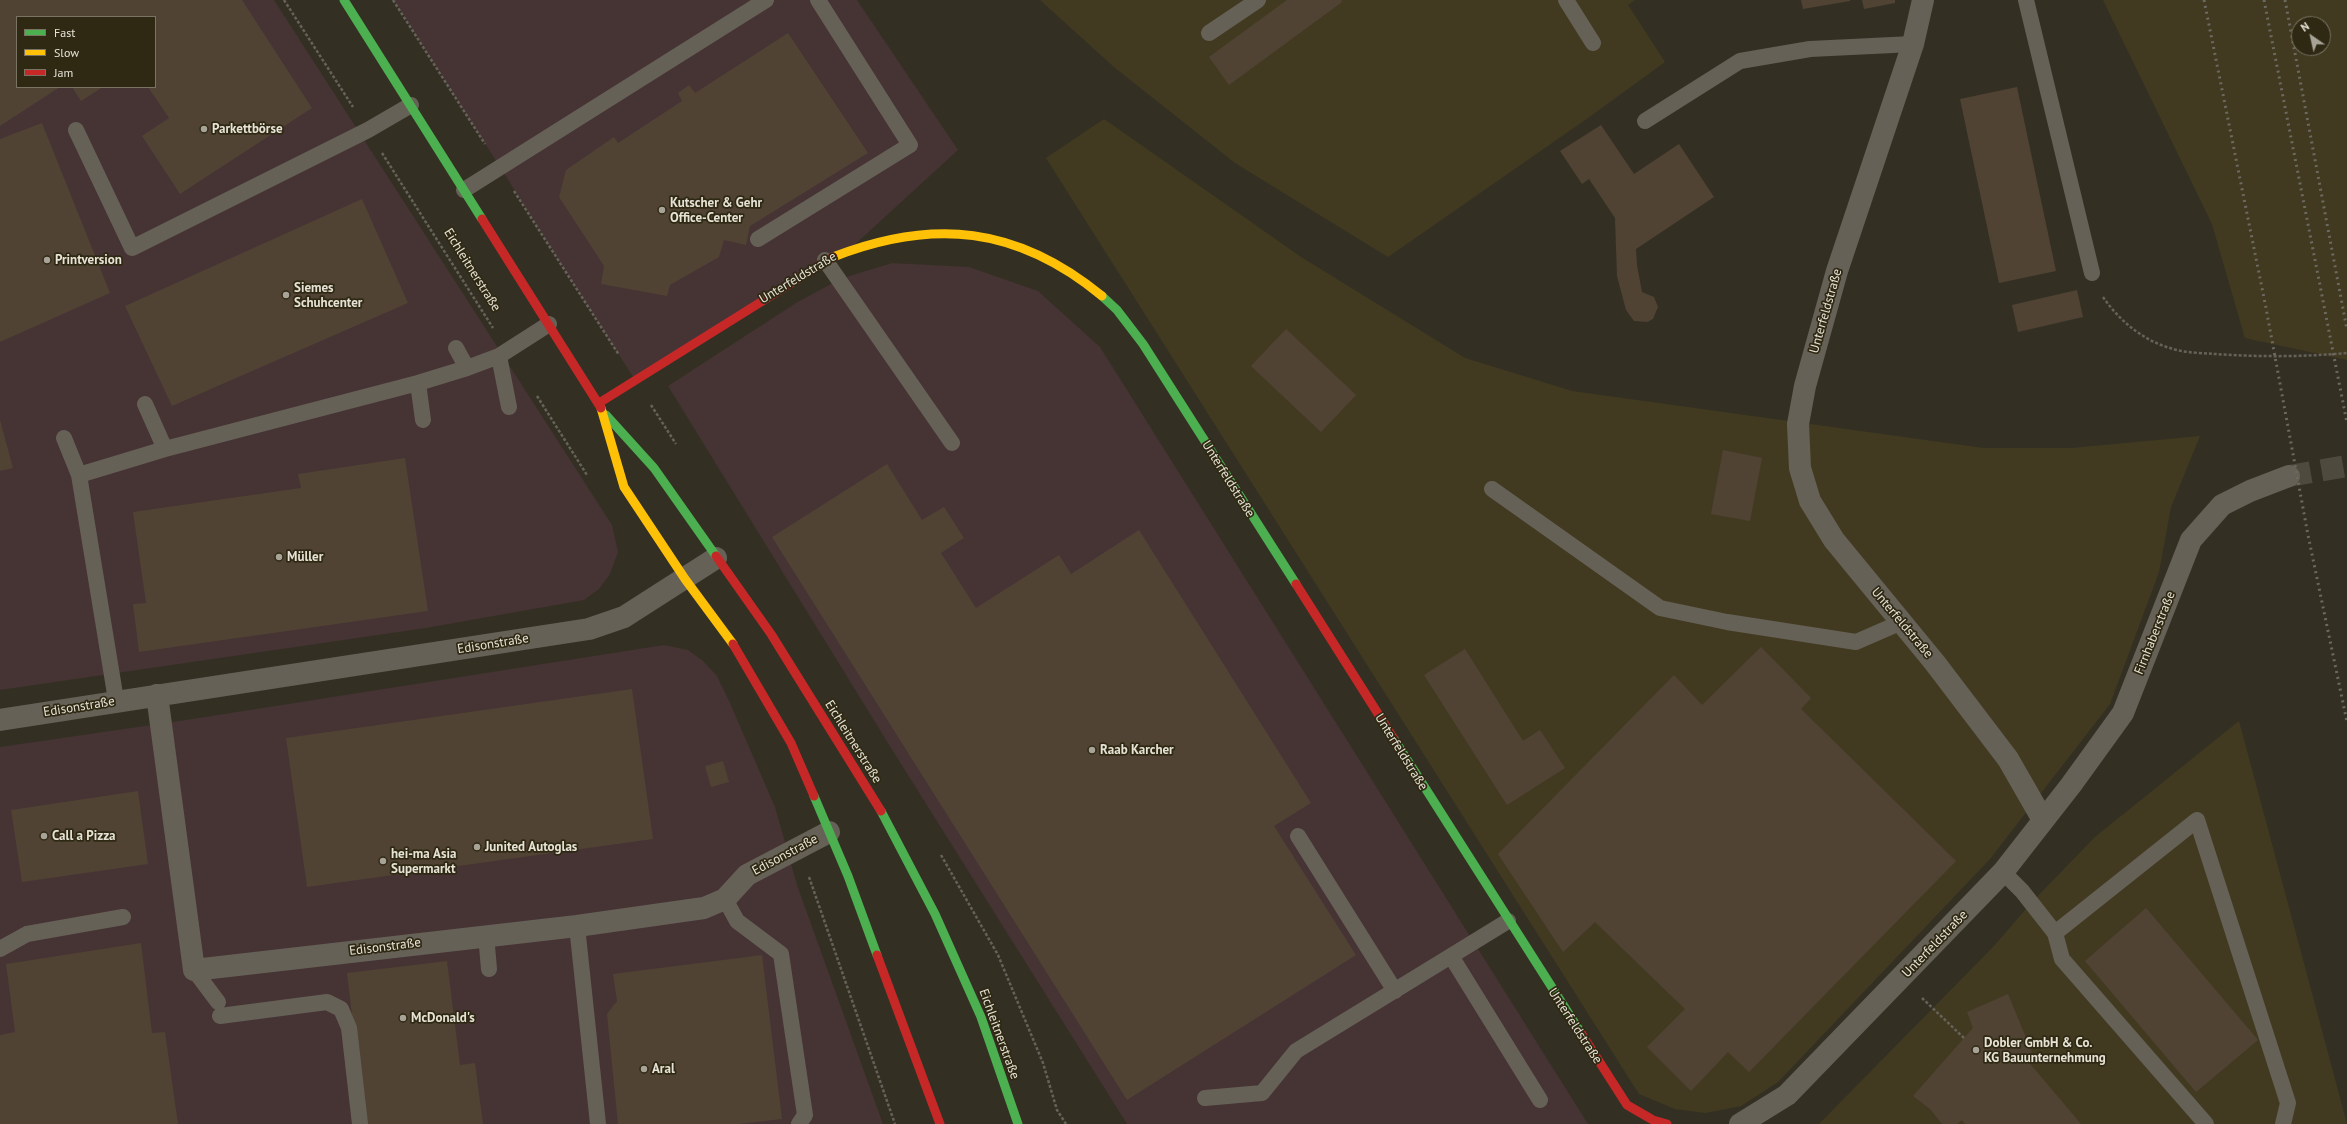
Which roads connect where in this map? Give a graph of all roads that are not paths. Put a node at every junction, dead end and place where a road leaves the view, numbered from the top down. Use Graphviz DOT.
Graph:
graph roads {
  1 [pos="344,0"];
  2 [pos="766,0"];
  3 [pos="818,0"];
  4 [pos="1258,0"];
  5 [pos="1566,0"];
  6 [pos="1924,0"];
  7 [pos="2026,0"];
  8 [pos="1209,33"];
  9 [pos="1593,43"];
  10 [pos="1913,44"];
  11 [pos="411,105"];
  12 [pos="1646,121"];
  13 [pos="76,130"];
  14 [pos="464,190"];
  15 [pos="758,239"];
  16 [pos="825,260"];
  17 [pos="2092,273"];
  18 [pos="549,324"];
  19 [pos="456,348"];
  20 [pos="503,353"];
  21 [pos="467,368"];
  22 [pos="418,383"];
  23 [pos="145,404"];
  24 [pos="509,407"];
  25 [pos="600,407"];
  26 [pos="423,420"];
  27 [pos="64,438"];
  28 [pos="952,443"];
  29 [pos="165,449"];
  30 [pos="79,475"];
  31 [pos="2289,476"];
  32 [pos="1492,489"];
  33 [pos="716,558"];
  34 [pos="685,580"];
  35 [pos="1902,622"];
  36 [pos="157,695"];
  37 [pos="116,700"];
  38 [pos="0,720"];
  39 [pos="2043,820"];
  40 [pos="829,832"];
  41 [pos="1298,836"];
  42 [pos="2003,872"];
  43 [pos="725,899"];
  44 [pos="124,917"];
  45 [pos="1508,921"];
  46 [pos="577,926"];
  47 [pos="2055,933"];
  48 [pos="486,935"];
  49 [pos="0,949"];
  50 [pos="1452,956"];
  51 [pos="489,969"];
  52 [pos="194,970"];
  53 [pos="1394,991"];
  54 [pos="1205,1098"];
  55 [pos="1540,1100"];
  56 [pos="1744,1123"];
  57 [pos="360,1124"];
  58 [pos="598,1124"];
  59 [pos="799,1124"];
  60 [pos="940,1124"];
  61 [pos="1018,1124"];
  62 [pos="1667,1124"];
  63 [pos="2206,1124"];
  64 [pos="2283,1124"];
  1 -- 11 [label="main road, Eichleitnerstraße"];
  2 -- 14 [label="lane"];
  3 -- 15 [label="lane"];
  4 -- 8 [label="lane"];
  5 -- 9 [label="lane"];
  6 -- 10 [label="street, Unterfeldstraße"];
  7 -- 17 [label="lane"];
  10 -- 12 [label="lane"];
  10 -- 35 [label="street, Unterfeldstraße"];
  11 -- 13 [label="lane"];
  11 -- 14 [label="main road, Eichleitnerstraße"];
  14 -- 18 [label="main road, Eichleitnerstraße"];
  16 -- 25 [label="main road, Unterfeldstraße"];
  16 -- 28 [label="lane"];
  16 -- 45 [label="main road, Unterfeldstraße"];
  18 -- 20 [label="lane"];
  18 -- 25 [label="main road, Eichleitnerstraße"];
  19 -- 21 [label="lane"];
  20 -- 21 [label="lane"];
  20 -- 24 [label="lane"];
  21 -- 22 [label="lane"];
  22 -- 26 [label="lane"];
  22 -- 29 [label="lane"];
  23 -- 29 [label="lane"];
  25 -- 33 [label="main road, Eichleitnerstraße"];
  25 -- 34 [label="main road, Eichleitnerstraße"];
  27 -- 30 [label="lane"];
  29 -- 30 [label="lane"];
  30 -- 37 [label="lane"];
  31 -- 39 [label="street, Firnhaberstraße"];
  32 -- 35 [label="lane"];
  33 -- 34 [label="street, Edisonstraße"];
  33 -- 61 [label="main road, Eichleitnerstraße"];
  34 -- 36 [label="street, Edisonstraße"];
  34 -- 40 [label="main road, Eichleitnerstraße"];
  35 -- 39 [label="street, Unterfeldstraße"];
  36 -- 37 [label="street, Edisonstraße"];
  36 -- 52 [label="street"];
  37 -- 38 [label="street, Edisonstraße"];
  39 -- 42 [label="street, Unterfeldstraße"];
  40 -- 43 [label="street, Edisonstraße"];
  40 -- 60 [label="main road, Eichleitnerstraße"];
  41 -- 53 [label="lane"];
  42 -- 47 [label="lane"];
  42 -- 56 [label="street, Unterfeldstraße"];
  43 -- 46 [label="street, Edisonstraße"];
  43 -- 59 [label="lane"];
  44 -- 49 [label="lane"];
  45 -- 50 [label="lane"];
  45 -- 62 [label="main road, Unterfeldstraße"];
  46 -- 48 [label="street, Edisonstraße"];
  46 -- 58 [label="lane"];
  47 -- 63 [label="lane"];
  47 -- 64 [label="lane"];
  48 -- 51 [label="lane"];
  48 -- 52 [label="street, Edisonstraße"];
  50 -- 53 [label="lane"];
  50 -- 55 [label="lane"];
  52 -- 57 [label="lane"];
  53 -- 54 [label="lane"];
}
